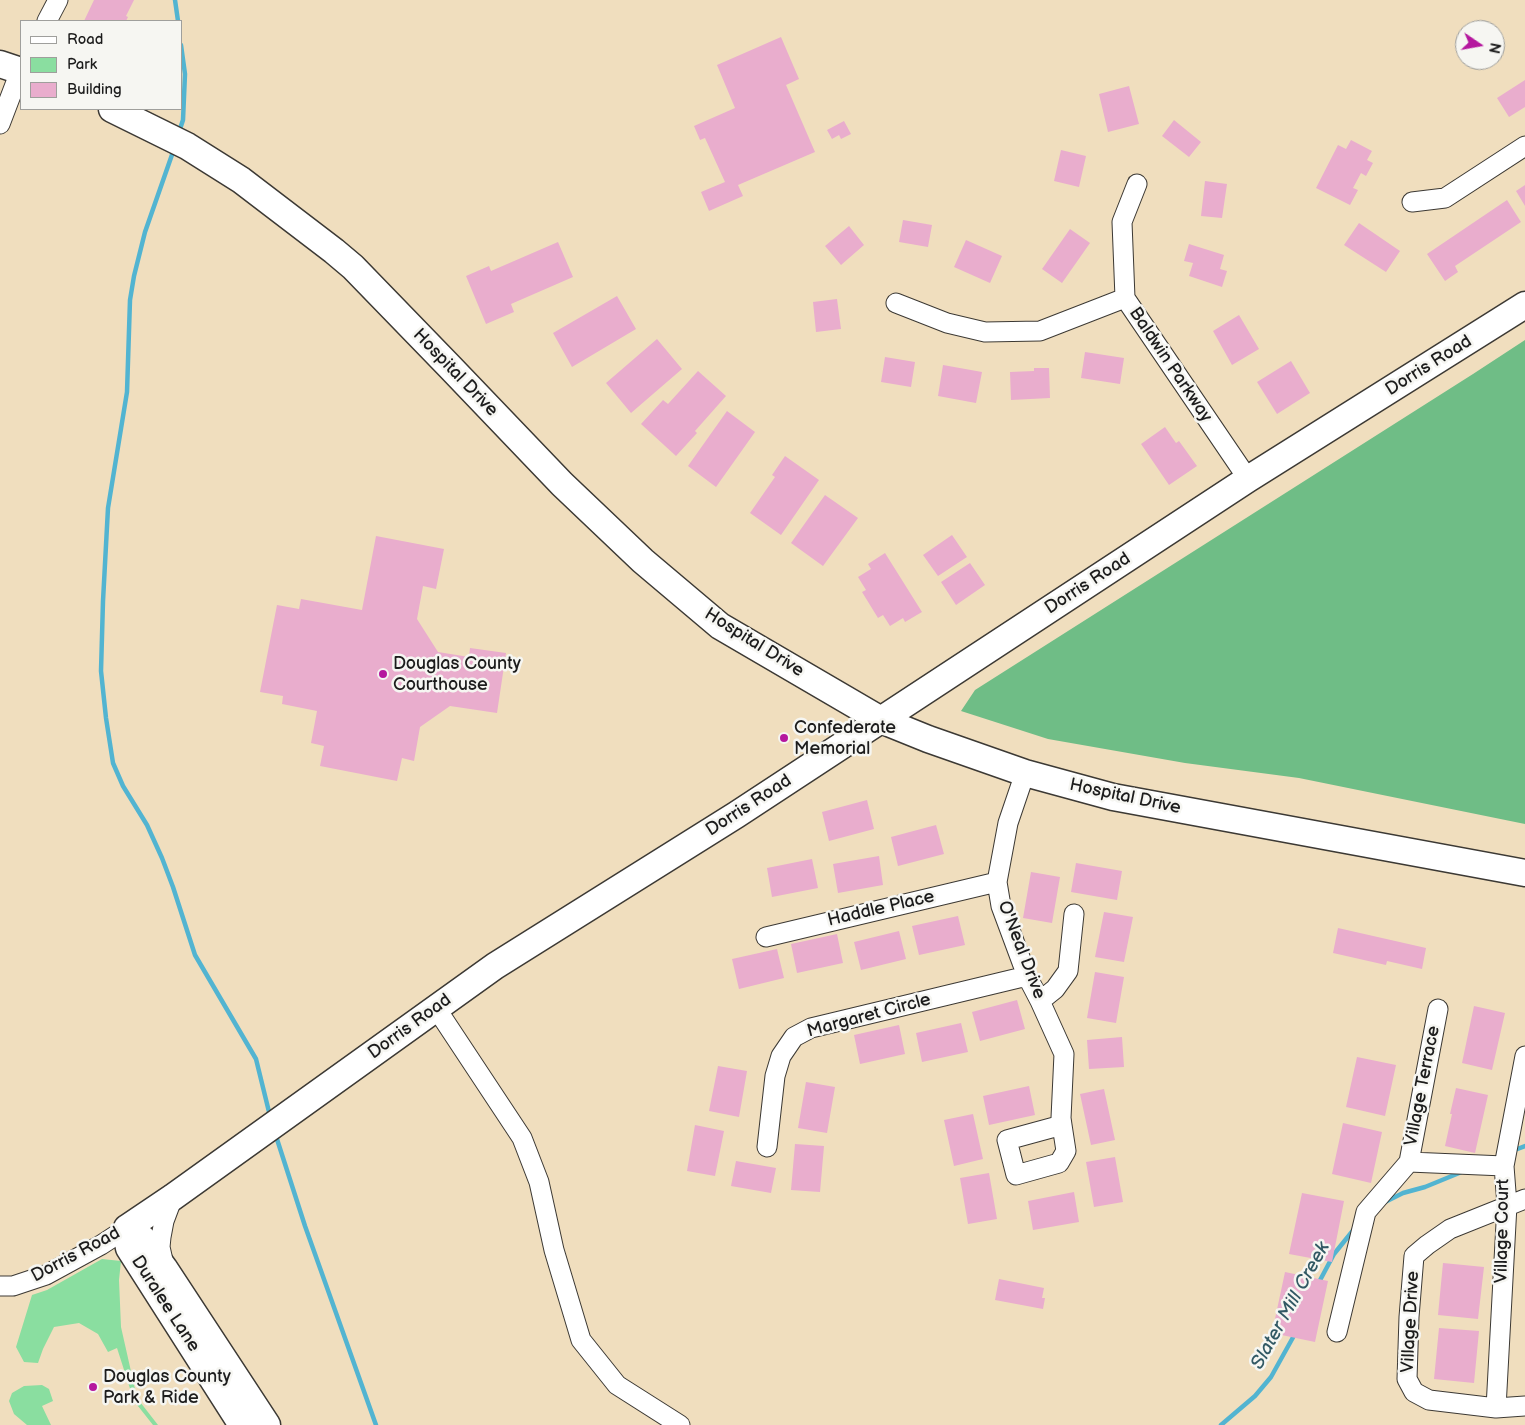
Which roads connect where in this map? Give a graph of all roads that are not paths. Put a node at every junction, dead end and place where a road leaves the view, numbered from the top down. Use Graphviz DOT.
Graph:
graph roads {
  1 [pos="58,0"];
  2 [pos="48,20"];
  3 [pos="0,64"];
  4 [pos="20,70"];
  5 [pos="20,73"];
  6 [pos="114,110"];
  7 [pos="0,124"];
  8 [pos="1525,146"];
  9 [pos="1137,184"];
  10 [pos="1412,202"];
  11 [pos="1125,298"];
  12 [pos="896,302"];
  13 [pos="1525,305"];
  14 [pos="1248,479"];
  15 [pos="881,720"];
  16 [pos="1025,773"];
  17 [pos="1525,873"];
  18 [pos="997,882"];
  19 [pos="1074,914"];
  20 [pos="766,936"];
  21 [pos="1027,976"];
  22 [pos="1040,1000"];
  23 [pos="436,1008"];
  24 [pos="1438,1010"];
  25 [pos="1525,1056"];
  26 [pos="1062,1125"];
  27 [pos="767,1146"];
  28 [pos="1409,1162"];
  29 [pos="1504,1166"];
  30 [pos="173,1197"];
  31 [pos="1525,1199"];
  32 [pos="1507,1205"];
  33 [pos="127,1228"];
  34 [pos="164,1268"];
  35 [pos="0,1286"];
  36 [pos="1337,1332"];
  37 [pos="1525,1406"];
  38 [pos="1496,1408"];
  39 [pos="242,1425"];
  40 [pos="267,1425"];
  41 [pos="680,1425"];
  1 -- 2 [label="street"];
  3 -- 4 [label="street"];
  5 -- 7 [label="street"];
  6 -- 15 [label="street, Hospital Drive"];
  8 -- 10 [label="street"];
  9 -- 11 [label="street, Baldwin Parkway"];
  11 -- 12 [label="street"];
  11 -- 14 [label="street, Baldwin Parkway"];
  13 -- 14 [label="street, Dorris Road"];
  14 -- 15 [label="street, Dorris Road"];
  15 -- 16 [label="street, Hospital Drive"];
  15 -- 23 [label="street, Dorris Road"];
  16 -- 17 [label="street, Hospital Drive"];
  16 -- 18 [label="street, O'Neal Drive"];
  18 -- 20 [label="street, Haddle Place"];
  18 -- 21 [label="street, O'Neal Drive"];
  19 -- 22 [label="street"];
  21 -- 22 [label="street, O'Neal Drive"];
  21 -- 27 [label="street, Margaret Circle"];
  22 -- 26 [label="street, O'Neal Drive"];
  23 -- 30 [label="street, Dorris Road"];
  23 -- 41 [label="street"];
  24 -- 28 [label="street, Village Terrace"];
  25 -- 29 [label="street, Village Court"];
  28 -- 29 [label="street, Village Terrace"];
  28 -- 36 [label="street, Village Terrace"];
  29 -- 32 [label="street, Village Court"];
  30 -- 33 [label="street, Dorris Road"];
  30 -- 34 [label="street, Duralee Lane"];
  31 -- 32 [label="street, Village Drive"];
  32 -- 38 [label="street, Village Court"];
  32 -- 38 [label="street, Village Drive"];
  33 -- 34 [label="street, Duralee Lane"];
  33 -- 35 [label="street, Dorris Road"];
  33 -- 39 [label="street, Duralee Lane"];
  34 -- 40 [label="street, Duralee Lane"];
  37 -- 38 [label="street"];
}
